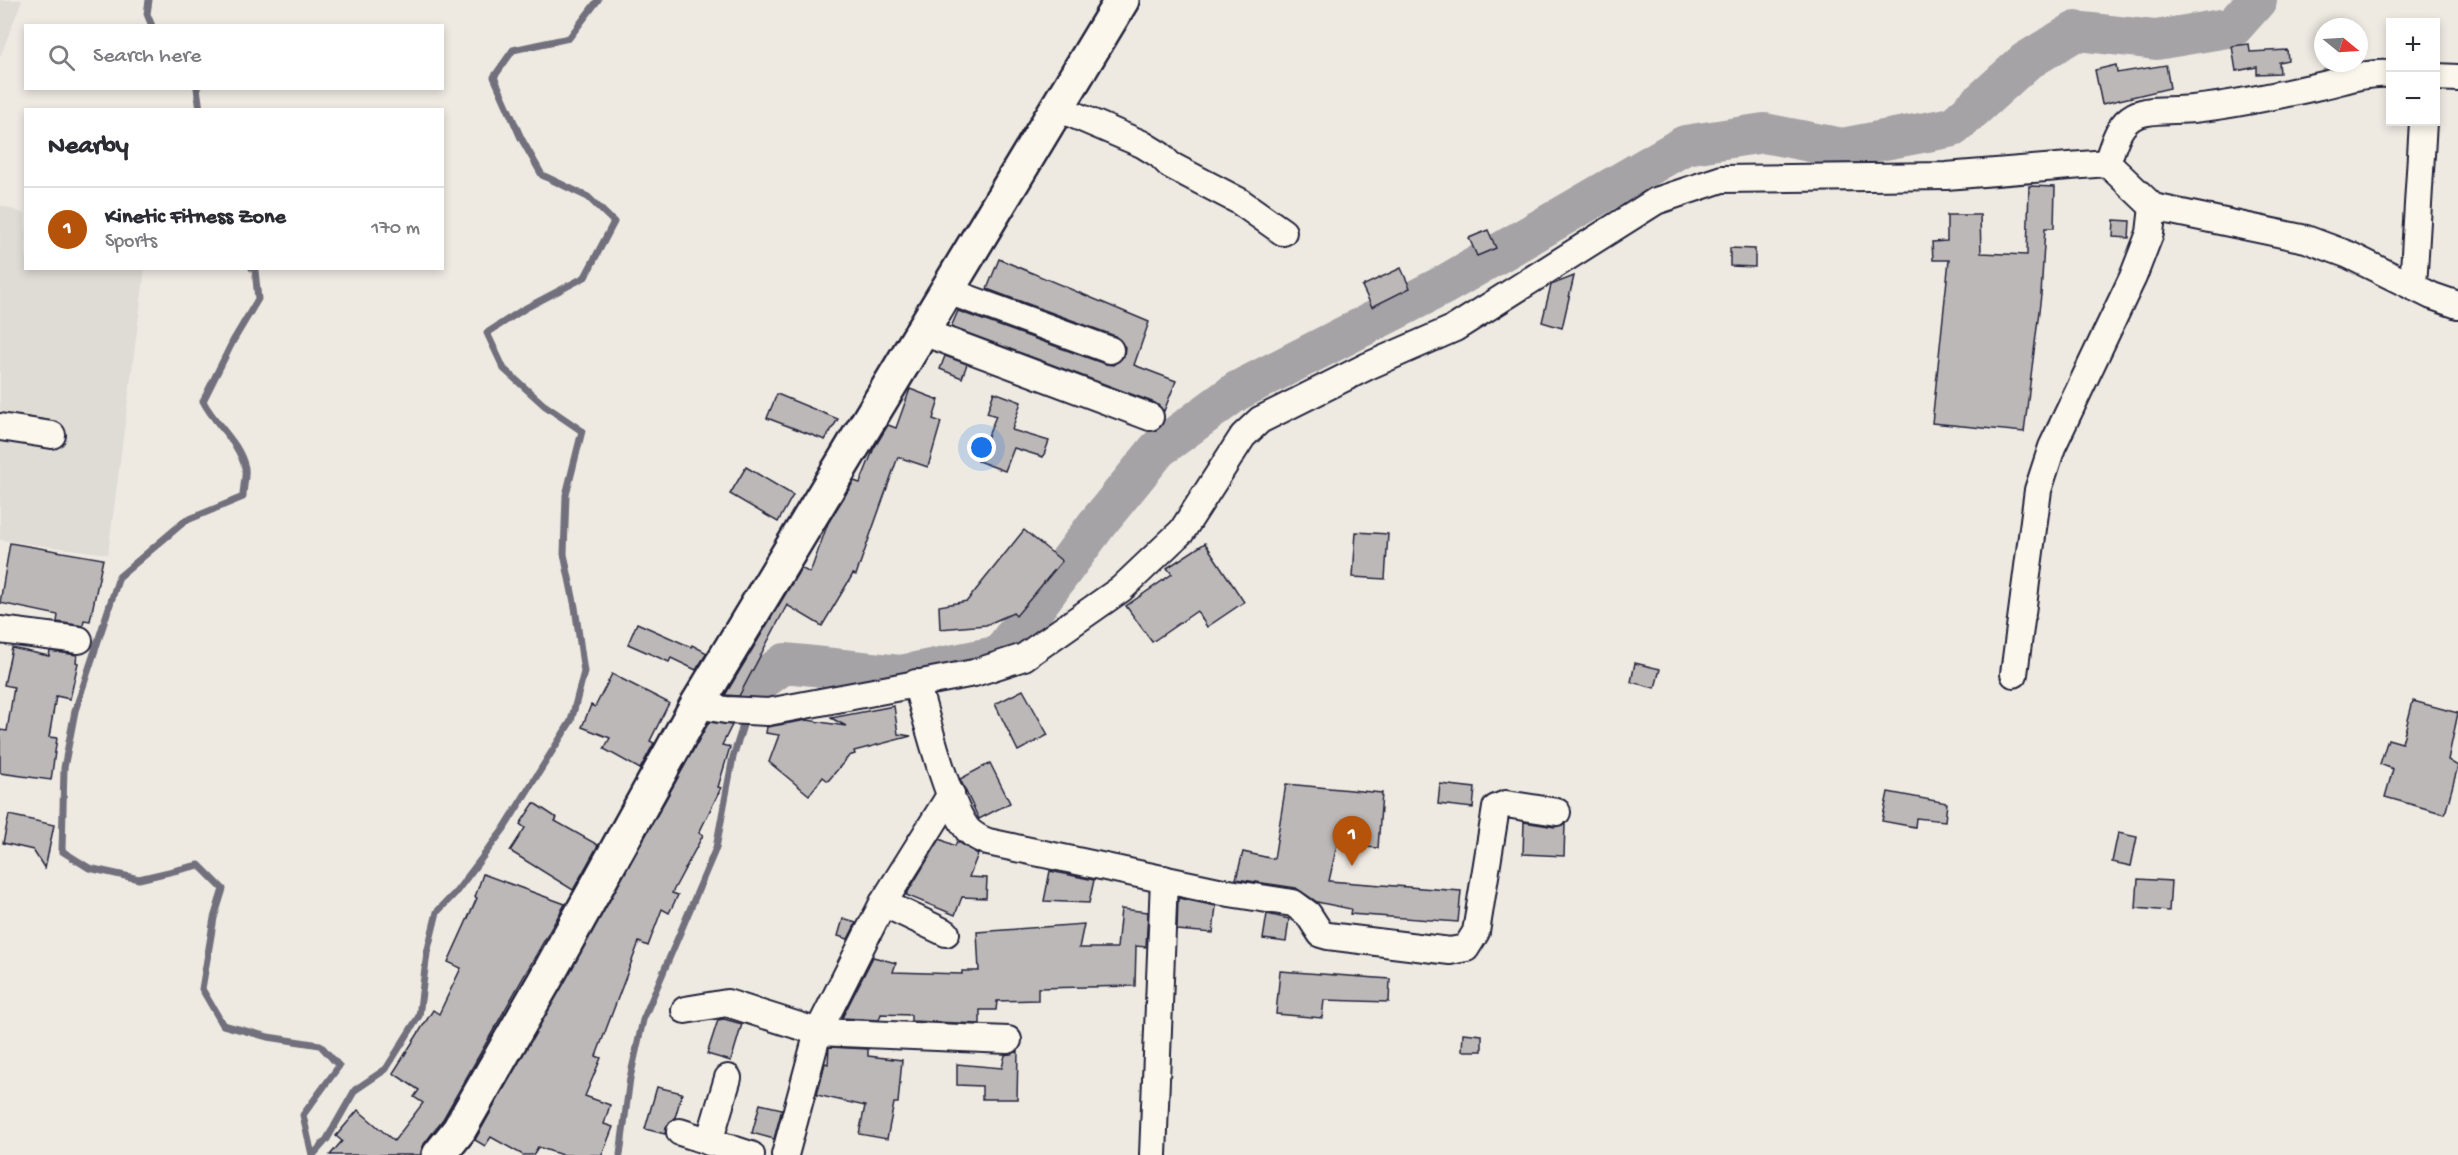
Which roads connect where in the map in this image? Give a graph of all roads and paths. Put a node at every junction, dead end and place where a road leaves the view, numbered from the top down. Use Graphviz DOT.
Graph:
graph roads {
  1 [pos="1122,0"];
  2 [pos="2386,74"];
  3 [pos="2440,77"];
  4 [pos="2458,78"];
  5 [pos="1058,108"];
  6 [pos="2423,126"];
  7 [pos="2107,163"];
  8 [pos="2153,207"];
  9 [pos="1283,231"];
  10 [pos="2413,287"];
  11 [pos="948,291"];
  12 [pos="2458,305"];
  13 [pos="923,332"];
  14 [pos="1110,351"];
  15 [pos="1150,417"];
  16 [pos="0,427"];
  17 [pos="52,435"];
  18 [pos="0,630"];
  19 [pos="79,640"];
  20 [pos="2014,674"];
  21 [pos="916,683"];
  22 [pos="711,708"];
  23 [pos="951,794"];
  24 [pos="1557,812"];
  25 [pos="1164,879"];
  26 [pos="883,903"];
  27 [pos="946,933"];
  28 [pos="685,1010"];
  29 [pos="819,1032"];
  30 [pos="1008,1040"];
  31 [pos="728,1078"];
  32 [pos="680,1132"];
  33 [pos="714,1147"];
  34 [pos="439,1155"];
  35 [pos="751,1155"];
  36 [pos="786,1155"];
  37 [pos="1153,1155"];
  1 -- 5 [label="street"];
  2 -- 7 [label="street"];
  3 -- 4 [label="street"];
  5 -- 9 [label="street"];
  5 -- 11 [label="street"];
  6 -- 10 [label="street"];
  7 -- 8 [label="street"];
  7 -- 21 [label="street"];
  8 -- 10 [label="street"];
  8 -- 20 [label="street"];
  10 -- 12 [label="street"];
  11 -- 13 [label="street"];
  11 -- 14 [label="street"];
  13 -- 15 [label="street"];
  13 -- 22 [label="street"];
  16 -- 17 [label="street"];
  18 -- 19 [label="street"];
  21 -- 22 [label="street"];
  21 -- 23 [label="street"];
  22 -- 34 [label="street"];
  23 -- 25 [label="street"];
  23 -- 26 [label="street"];
  24 -- 25 [label="street"];
  25 -- 37 [label="street"];
  26 -- 27 [label="street"];
  26 -- 29 [label="street"];
  28 -- 29 [label="street"];
  29 -- 30 [label="street"];
  29 -- 36 [label="street"];
  31 -- 33 [label="street"];
  32 -- 33 [label="street"];
  33 -- 35 [label="street"];
}
